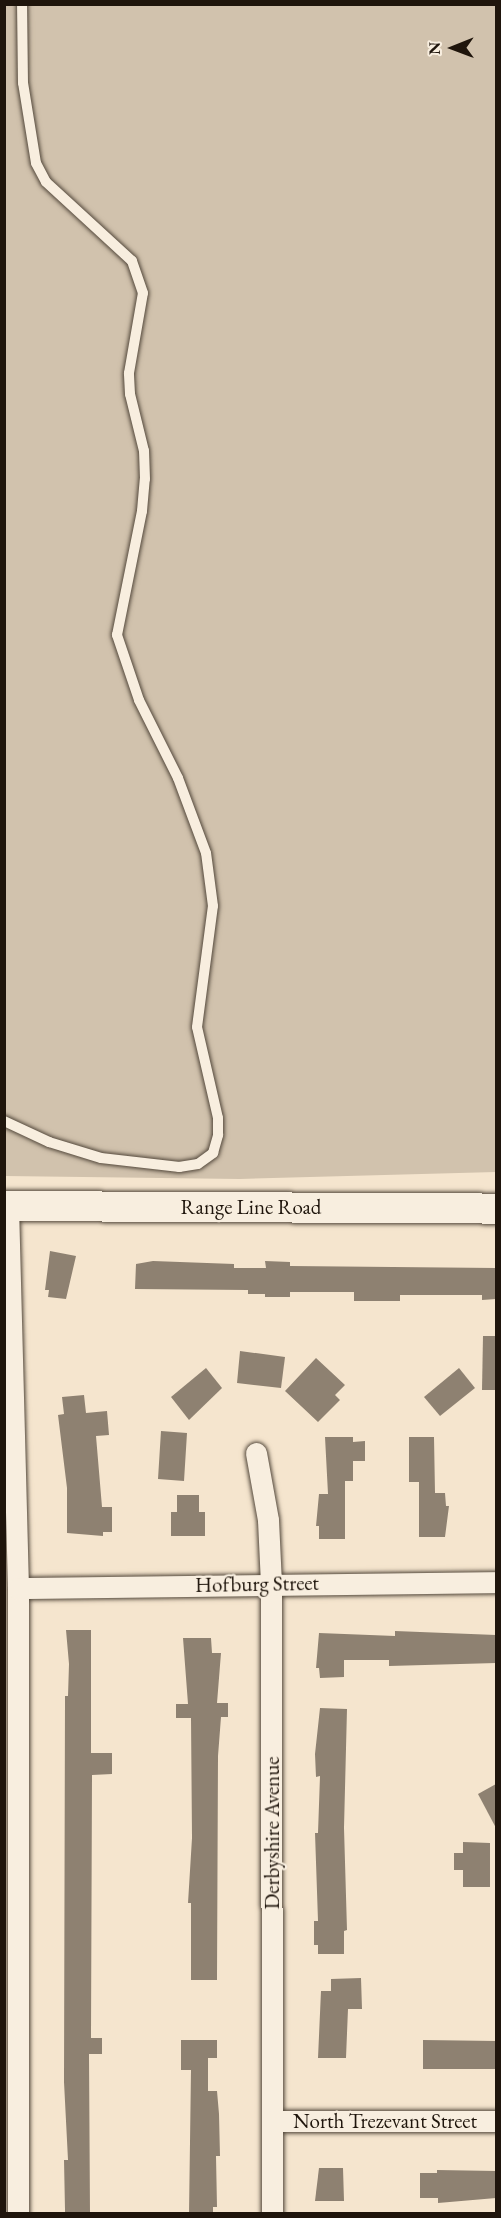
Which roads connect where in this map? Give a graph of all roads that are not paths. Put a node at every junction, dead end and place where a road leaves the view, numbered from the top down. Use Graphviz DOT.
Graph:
graph roads {
  1 [pos="22,4"];
  2 [pos="4,1121"];
  3 [pos="6,1206"];
  4 [pos="496,1209"];
  5 [pos="256,1453"];
  6 [pos="496,1582"];
  7 [pos="271,1583"];
  8 [pos="18,1588"];
  9 [pos="11,1992"];
  10 [pos="273,2121"];
  11 [pos="496,2121"];
  12 [pos="18,2214"];
  13 [pos="272,2214"];
  1 -- 2 [label="lane"];
  3 -- 4 [label="street, Range Line Road"];
  3 -- 8 [label="street"];
  5 -- 7 [label="street, Derbyshire Avenue"];
  6 -- 7 [label="street, Hofburg Street"];
  7 -- 8 [label="street, Hofburg Street"];
  7 -- 10 [label="street, Derbyshire Avenue"];
  8 -- 9 [label="street"];
  9 -- 12 [label="street"];
  10 -- 11 [label="street, North Trezevant Street"];
  10 -- 13 [label="street, Derbyshire Avenue"];
}
